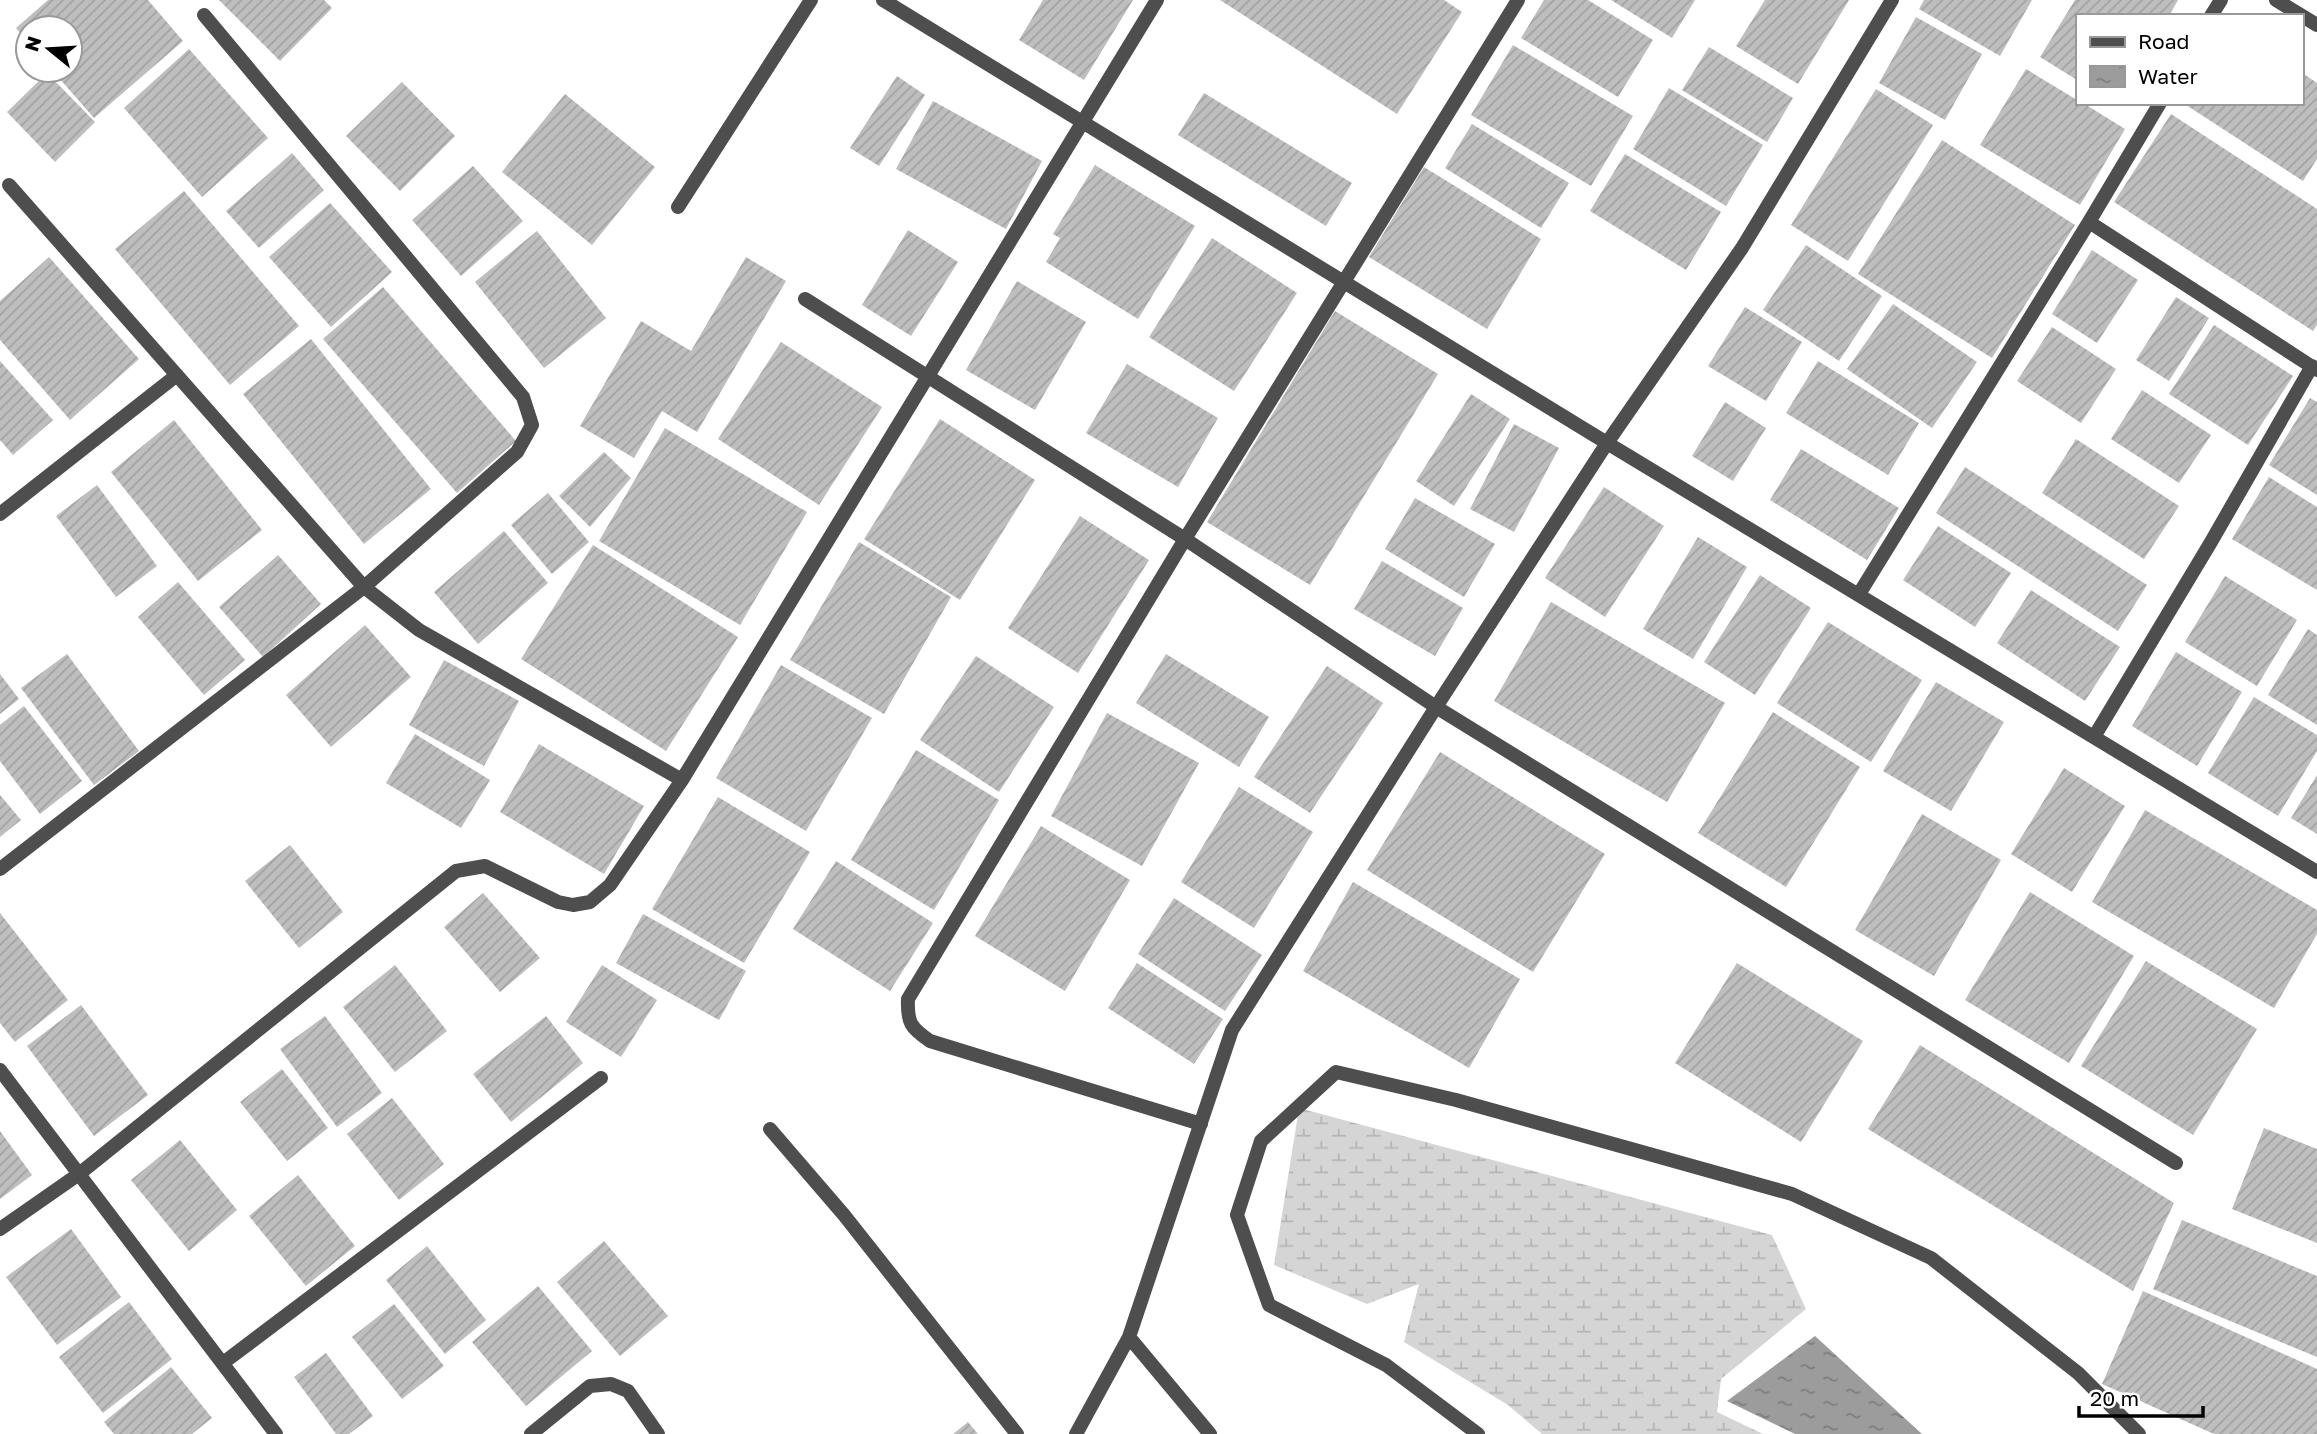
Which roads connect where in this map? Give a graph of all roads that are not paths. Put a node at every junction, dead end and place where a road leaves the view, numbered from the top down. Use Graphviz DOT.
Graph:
graph roads {
  1 [pos="811,0"];
  2 [pos="883,0"];
  3 [pos="1157,0"];
  4 [pos="1518,0"];
  5 [pos="1892,0"];
  6 [pos="2276,0"];
  7 [pos="2299,14"];
  8 [pos="204,15"];
  9 [pos="2159,105"];
  10 [pos="1082,121"];
  11 [pos="9,185"];
  12 [pos="678,207"];
  13 [pos="2090,222"];
  14 [pos="1345,281"];
  15 [pos="805,299"];
  16 [pos="2314,368"];
  17 [pos="177,375"];
  18 [pos="927,378"];
  19 [pos="1606,443"];
  20 [pos="0,514"];
  21 [pos="1185,539"];
  22 [pos="364,587"];
  23 [pos="1859,594"];
  24 [pos="1436,706"];
  25 [pos="2094,737"];
  26 [pos="682,780"];
  27 [pos="0,869"];
  28 [pos="2317,872"];
  29 [pos="0,1070"];
  30 [pos="601,1078"];
  31 [pos="1201,1124"];
  32 [pos="770,1129"];
  33 [pos="2176,1163"];
  34 [pos="79,1174"];
  35 [pos="0,1229"];
  36 [pos="1129,1337"];
  37 [pos="222,1363"];
  38 [pos="276,1434"];
  39 [pos="531,1434"];
  40 [pos="658,1434"];
  41 [pos="1017,1434"];
  42 [pos="1076,1434"];
  43 [pos="1209,1434"];
  44 [pos="1478,1434"];
  45 [pos="2139,1434"];
  1 -- 12 [label="street"];
  2 -- 10 [label="street"];
  3 -- 10 [label="street"];
  4 -- 14 [label="street"];
  5 -- 19 [label="street"];
  6 -- 7 [label="street"];
  8 -- 22 [label="street"];
  9 -- 13 [label="street"];
  10 -- 14 [label="street"];
  10 -- 18 [label="street"];
  11 -- 17 [label="street"];
  13 -- 16 [label="street"];
  13 -- 23 [label="street"];
  14 -- 19 [label="street"];
  14 -- 21 [label="street"];
  15 -- 18 [label="street"];
  16 -- 25 [label="street"];
  17 -- 20 [label="street"];
  17 -- 22 [label="street"];
  18 -- 21 [label="street"];
  18 -- 26 [label="street"];
  19 -- 23 [label="street"];
  19 -- 24 [label="street"];
  21 -- 24 [label="street"];
  21 -- 31 [label="street"];
  22 -- 26 [label="street"];
  22 -- 27 [label="street"];
  23 -- 25 [label="street"];
  24 -- 31 [label="street"];
  24 -- 33 [label="street"];
  25 -- 28 [label="street"];
  26 -- 34 [label="street"];
  29 -- 34 [label="street"];
  30 -- 37 [label="street"];
  31 -- 36 [label="street"];
  32 -- 41 [label="street"];
  34 -- 35 [label="street"];
  34 -- 37 [label="street"];
  36 -- 42 [label="street"];
  36 -- 43 [label="street"];
  37 -- 38 [label="street"];
  39 -- 40 [label="street"];
  44 -- 45 [label="street"];
}
